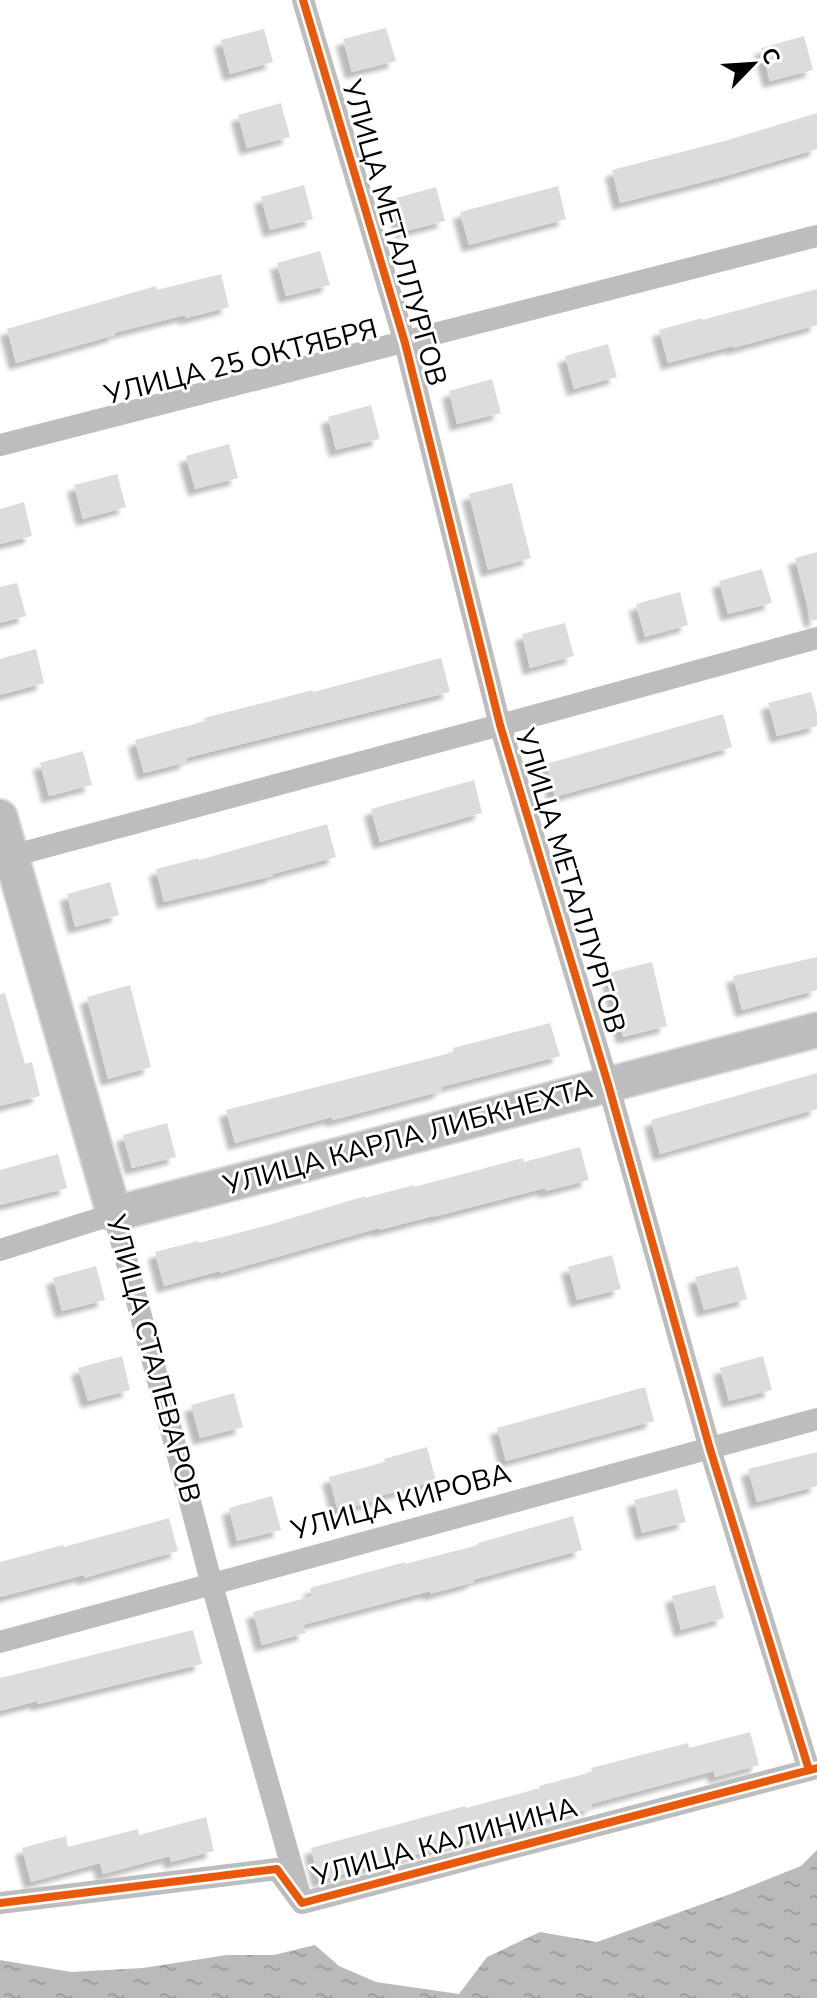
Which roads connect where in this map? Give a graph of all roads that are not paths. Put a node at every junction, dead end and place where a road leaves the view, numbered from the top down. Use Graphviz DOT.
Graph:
graph roads {
  1 [pos="303,0"];
  2 [pos="817,236"];
  3 [pos="405,343"];
  4 [pos="0,445"];
  5 [pos="817,638"];
  6 [pos="500,725"];
  7 [pos="0,817"];
  8 [pos="6,857"];
  9 [pos="817,1030"];
  10 [pos="608,1084"];
  11 [pos="114,1214"];
  12 [pos="0,1250"];
  13 [pos="817,1419"];
  14 [pos="710,1449"];
  15 [pos="212,1585"];
  16 [pos="0,1642"];
  17 [pos="813,1769"];
  18 [pos="0,1903"];
  19 [pos="302,1903"];
  1 -- 3 [label="street, УЛИЦА МЕТАЛЛУРГОВ"];
  2 -- 3 [label="street, УЛИЦА 25 ОКТЯБРЯ"];
  3 -- 4 [label="street, УЛИЦА 25 ОКТЯБРЯ"];
  3 -- 6 [label="street, УЛИЦА МЕТАЛЛУРГОВ"];
  5 -- 6 [label="street"];
  6 -- 8 [label="street"];
  6 -- 10 [label="street, УЛИЦА МЕТАЛЛУРГОВ"];
  7 -- 8 [label="main road, УЛИЦА СТАЛЕВАРОВ"];
  8 -- 11 [label="main road, УЛИЦА СТАЛЕВАРОВ"];
  9 -- 10 [label="main road, УЛИЦА КАРЛА ЛИБКНЕХТА"];
  10 -- 11 [label="main road, УЛИЦА КАРЛА ЛИБКНЕХТА"];
  10 -- 14 [label="street, УЛИЦА МЕТАЛЛУРГОВ"];
  11 -- 12 [label="street, УЛИЦА КАРЛА ЛИБКНЕХТА"];
  11 -- 15 [label="street, УЛИЦА СТАЛЕВАРОВ"];
  13 -- 14 [label="street, УЛИЦА КИРОВА"];
  14 -- 15 [label="street, УЛИЦА КИРОВА"];
  14 -- 17 [label="street, УЛИЦА МЕТАЛЛУРГОВ"];
  15 -- 16 [label="street, УЛИЦА КИРОВА"];
  15 -- 19 [label="street, УЛИЦА СТАЛЕВАРОВ"];
  17 -- 19 [label="street, УЛИЦА КАЛИНИНА"];
  18 -- 19 [label="street, УЛИЦА КАЛИНИНА"];
}
